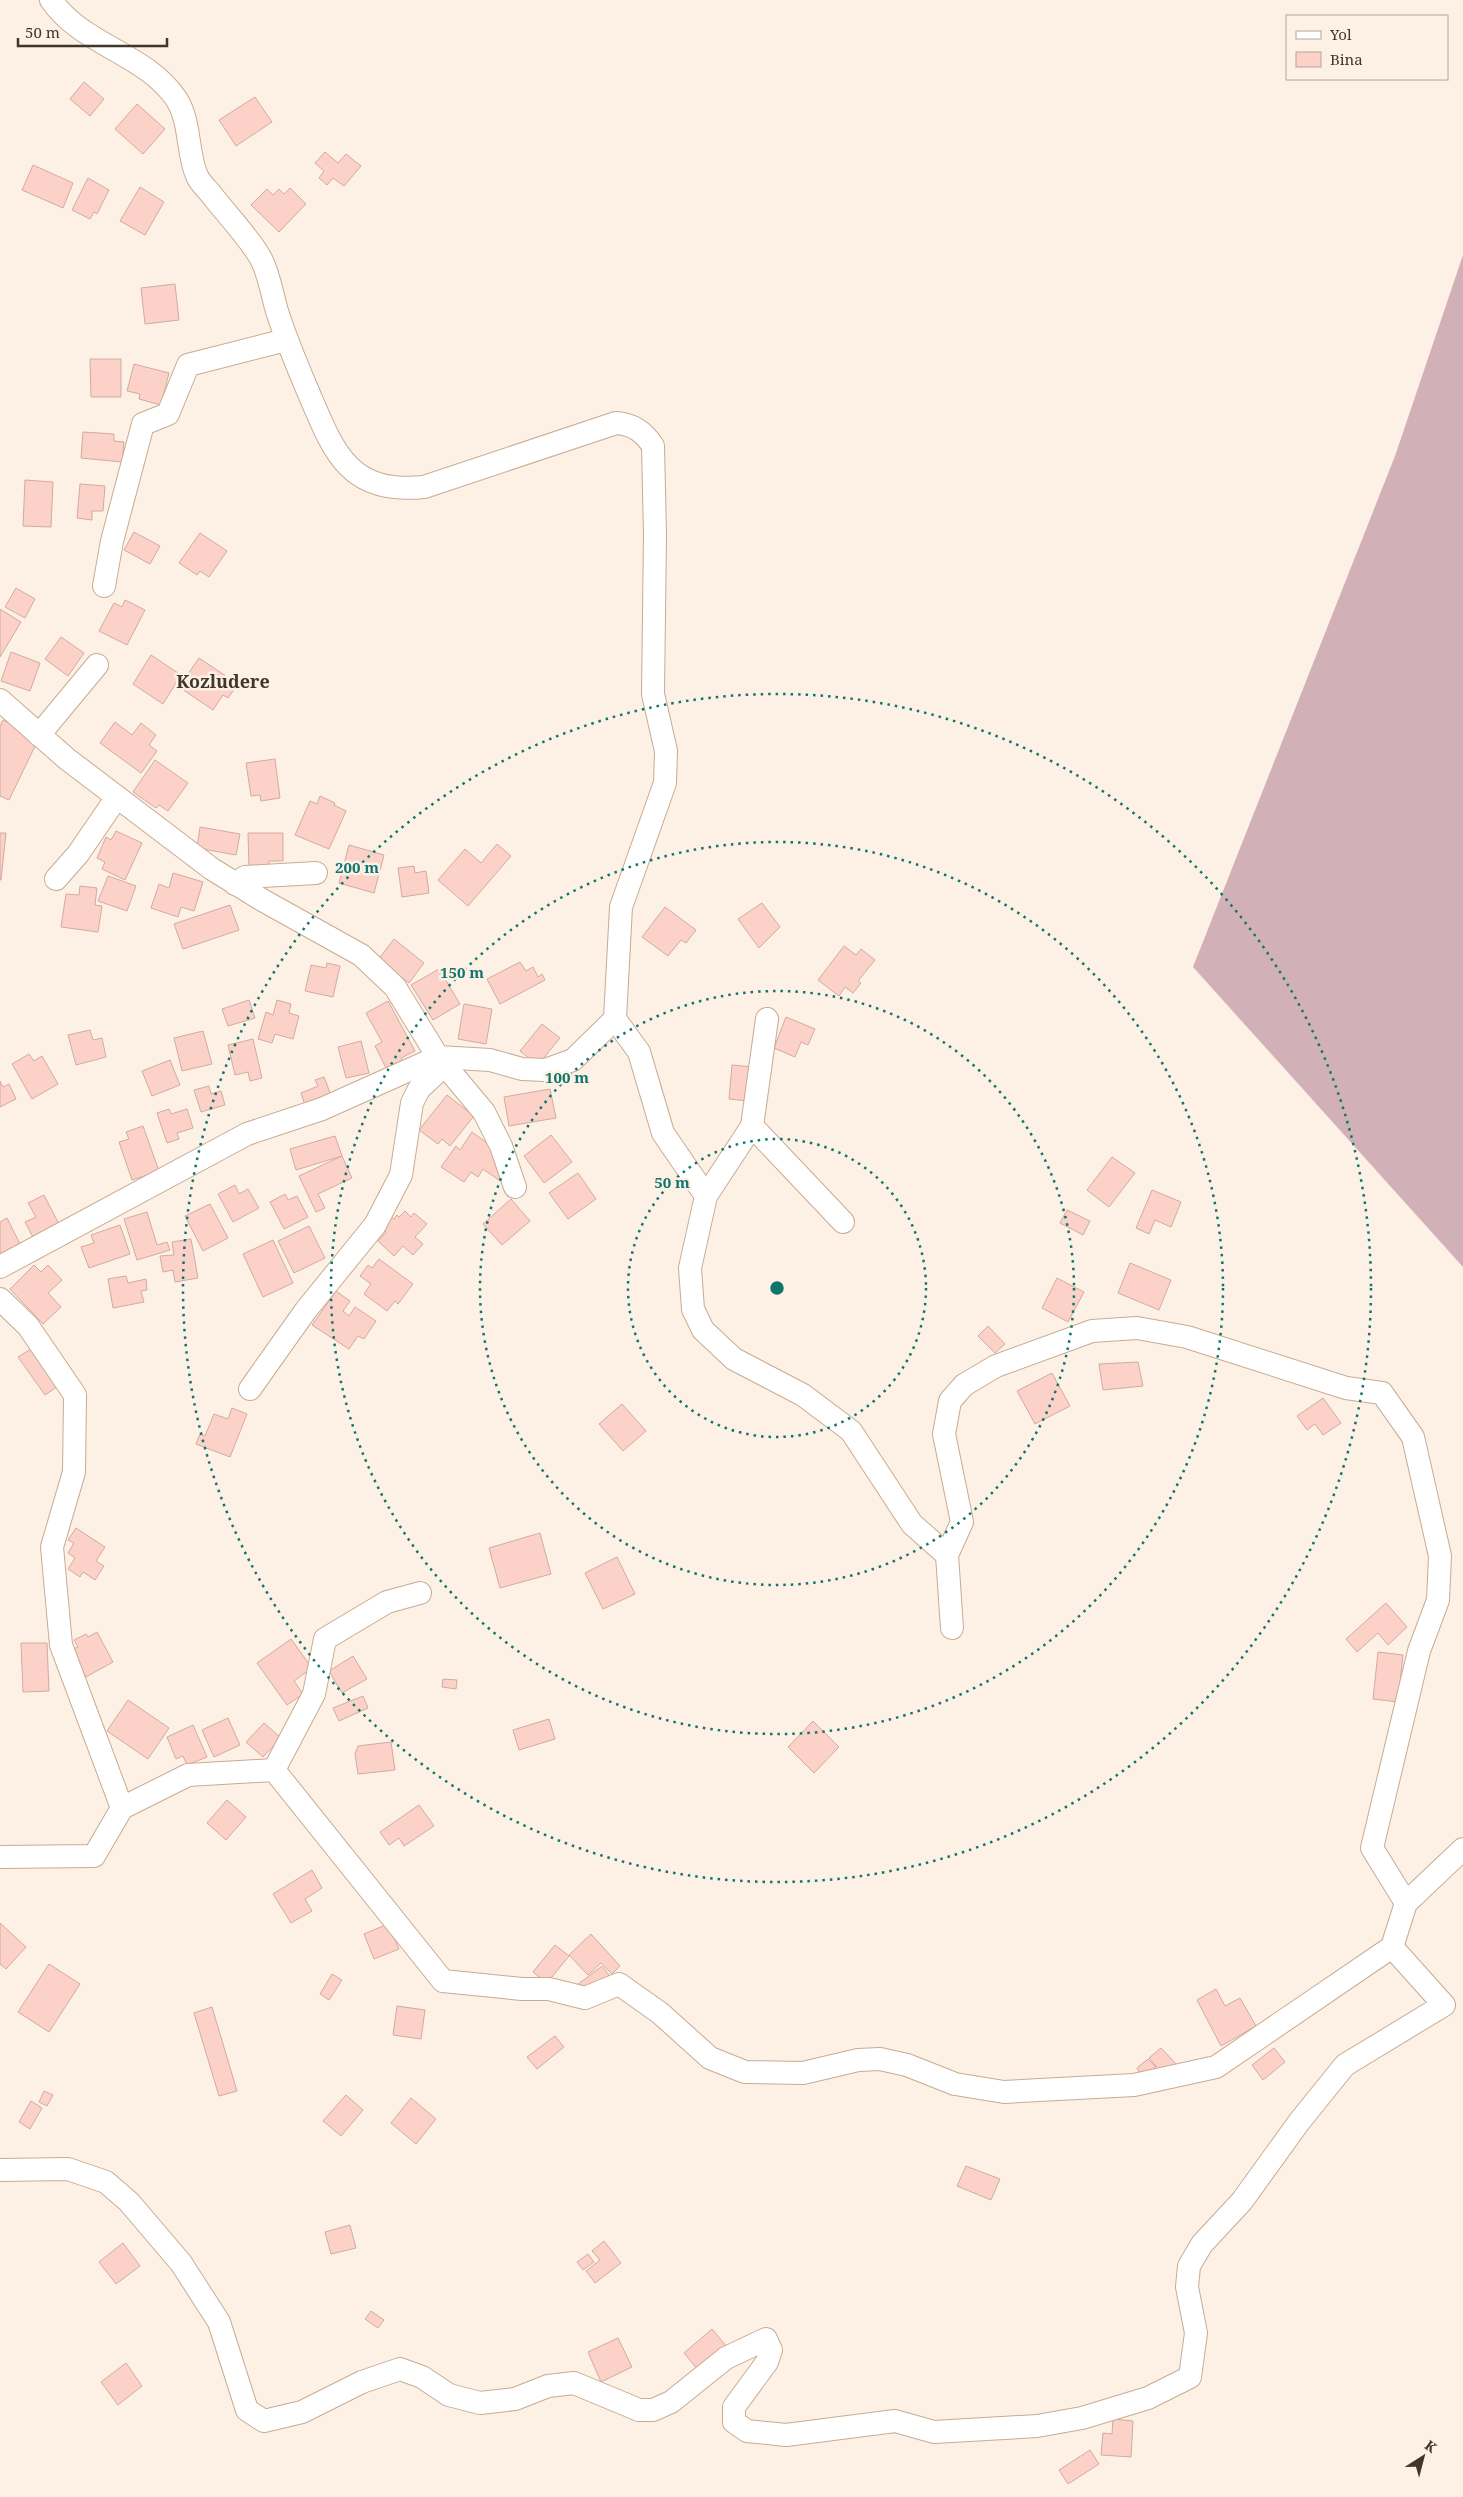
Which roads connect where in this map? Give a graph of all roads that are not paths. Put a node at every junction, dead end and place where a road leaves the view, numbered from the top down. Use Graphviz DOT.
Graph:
graph roads {
  1 [pos="51,0"];
  2 [pos="286,340"];
  3 [pos="104,586"];
  4 [pos="97,665"];
  5 [pos="0,700"];
  6 [pos="39,735"];
  7 [pos="117,797"];
  8 [pos="316,873"];
  9 [pos="56,879"];
  10 [pos="236,884"];
  11 [pos="767,1018"];
  12 [pos="615,1019"];
  13 [pos="441,1061"];
  14 [pos="752,1126"];
  15 [pos="515,1187"];
  16 [pos="706,1196"];
  17 [pos="843,1222"];
  18 [pos="0,1267"];
  19 [pos="0,1299"];
  20 [pos="250,1389"];
  21 [pos="947,1555"];
  22 [pos="420,1593"];
  23 [pos="952,1628"];
  24 [pos="274,1770"];
  25 [pos="122,1808"];
  26 [pos="1463,1849"];
  27 [pos="0,1857"];
  28 [pos="1406,1903"];
  29 [pos="1392,1947"];
  30 [pos="0,2170"];
  1 -- 2 [label="street"];
  2 -- 3 [label="street"];
  2 -- 12 [label="street"];
  4 -- 6 [label="street"];
  5 -- 6 [label="street"];
  6 -- 7 [label="street"];
  7 -- 9 [label="street"];
  7 -- 10 [label="street"];
  8 -- 10 [label="street"];
  10 -- 13 [label="street"];
  11 -- 14 [label="street"];
  12 -- 13 [label="street"];
  12 -- 16 [label="street"];
  13 -- 15 [label="street"];
  13 -- 18 [label="street"];
  13 -- 20 [label="street"];
  14 -- 16 [label="street"];
  14 -- 17 [label="street"];
  16 -- 21 [label="street"];
  19 -- 25 [label="street"];
  21 -- 23 [label="street"];
  21 -- 28 [label="street"];
  22 -- 24 [label="street"];
  24 -- 25 [label="street"];
  24 -- 29 [label="street"];
  25 -- 27 [label="street"];
  26 -- 28 [label="street"];
  28 -- 29 [label="street"];
  29 -- 30 [label="street"];
}
